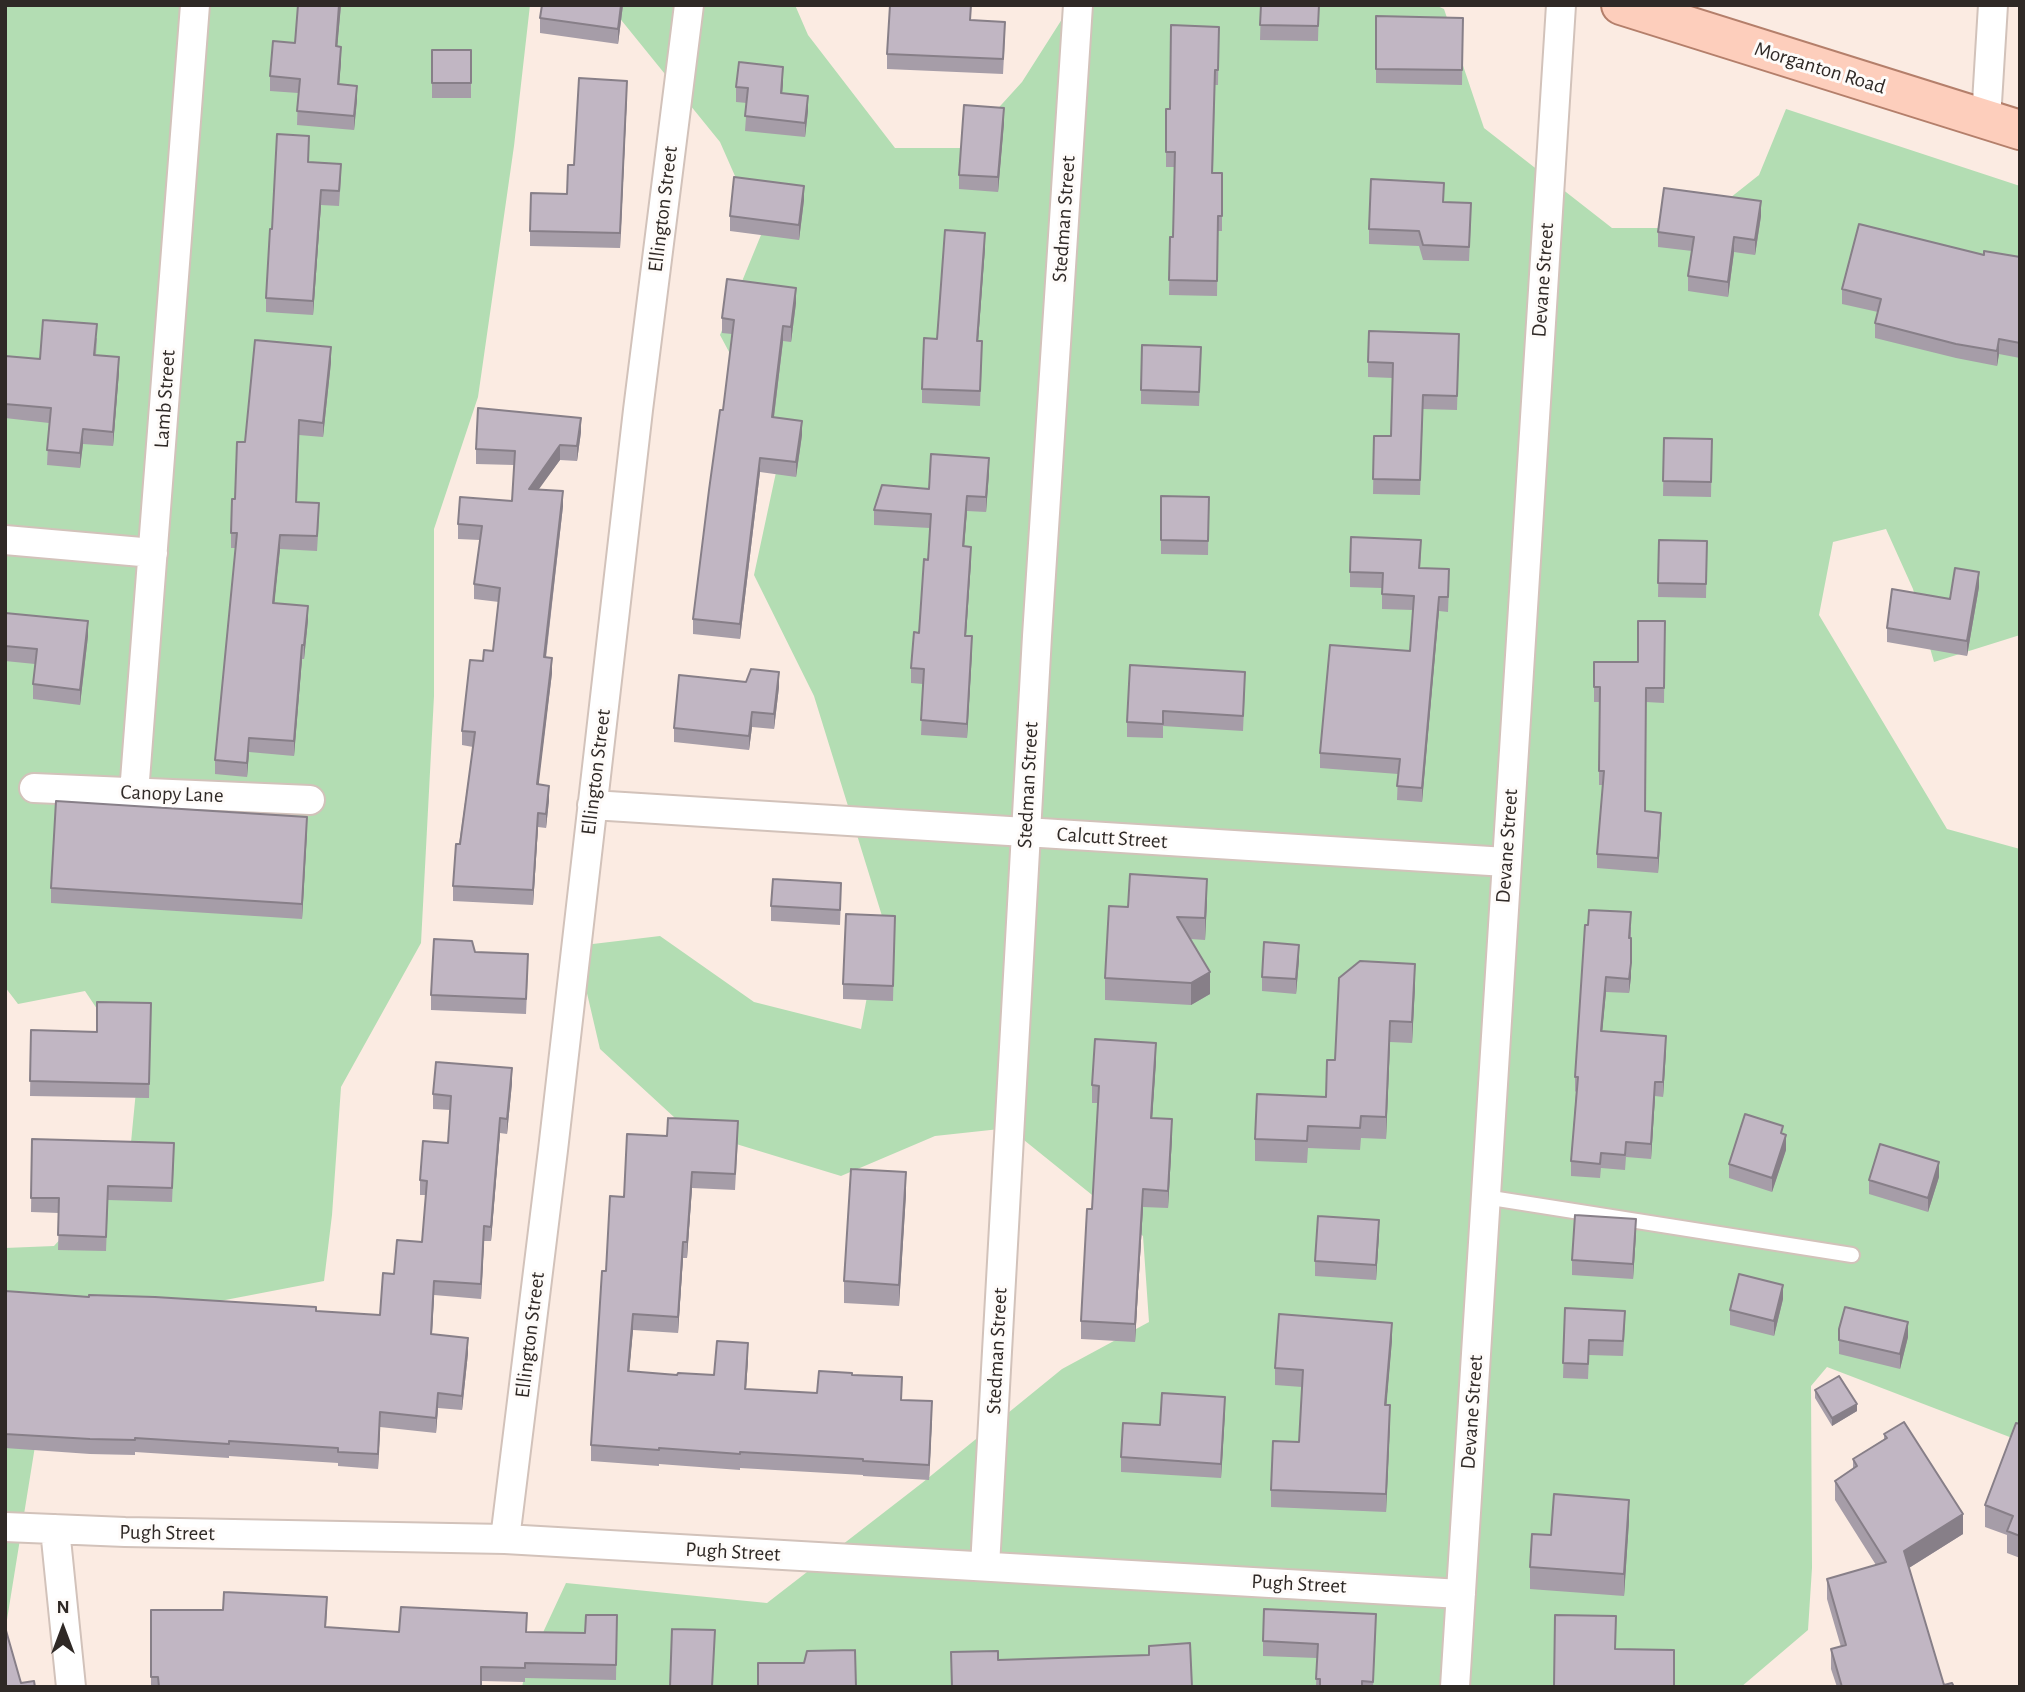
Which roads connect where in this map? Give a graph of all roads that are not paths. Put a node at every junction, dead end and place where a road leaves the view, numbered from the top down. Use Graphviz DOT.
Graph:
graph roads {
  1 [pos="195,5"];
  2 [pos="689,5"];
  3 [pos="1078,5"];
  4 [pos="1561,5"];
  5 [pos="1621,5"];
  6 [pos="1993,5"];
  7 [pos="2003,125"];
  8 [pos="5,540"];
  9 [pos="153,553"];
  10 [pos="34,788"];
  11 [pos="134,793"];
  12 [pos="310,800"];
  13 [pos="592,805"];
  14 [pos="1026,832"];
  15 [pos="1506,862"];
  16 [pos="1485,1197"];
  17 [pos="1852,1255"];
  18 [pos="5,1527"];
  19 [pos="55,1529"];
  20 [pos="505,1539"];
  21 [pos="985,1566"];
  22 [pos="1461,1594"];
  23 [pos="71,1687"];
  24 [pos="1455,1687"];
  1 -- 9 [label="street, Lamb Street"];
  2 -- 13 [label="street, Ellington Street"];
  3 -- 14 [label="street, Stedman Street"];
  4 -- 15 [label="street, Devane Street"];
  5 -- 7 [label="main road, Morganton Road"];
  6 -- 7 [label="street"];
  8 -- 9 [label="street"];
  9 -- 11 [label="street, Lamb Street"];
  10 -- 11 [label="street, Canopy Lane"];
  11 -- 12 [label="street, Canopy Lane"];
  13 -- 14 [label="street, Calcutt Street"];
  13 -- 20 [label="street, Ellington Street"];
  14 -- 15 [label="street, Calcutt Street"];
  14 -- 21 [label="street, Stedman Street"];
  15 -- 16 [label="street, Devane Street"];
  16 -- 17 [label="lane"];
  16 -- 22 [label="street, Devane Street"];
  18 -- 19 [label="street, Pugh Street"];
  19 -- 20 [label="street, Pugh Street"];
  19 -- 23 [label="street"];
  20 -- 21 [label="street, Pugh Street"];
  21 -- 22 [label="street, Pugh Street"];
  22 -- 24 [label="street, Devane Street"];
}
